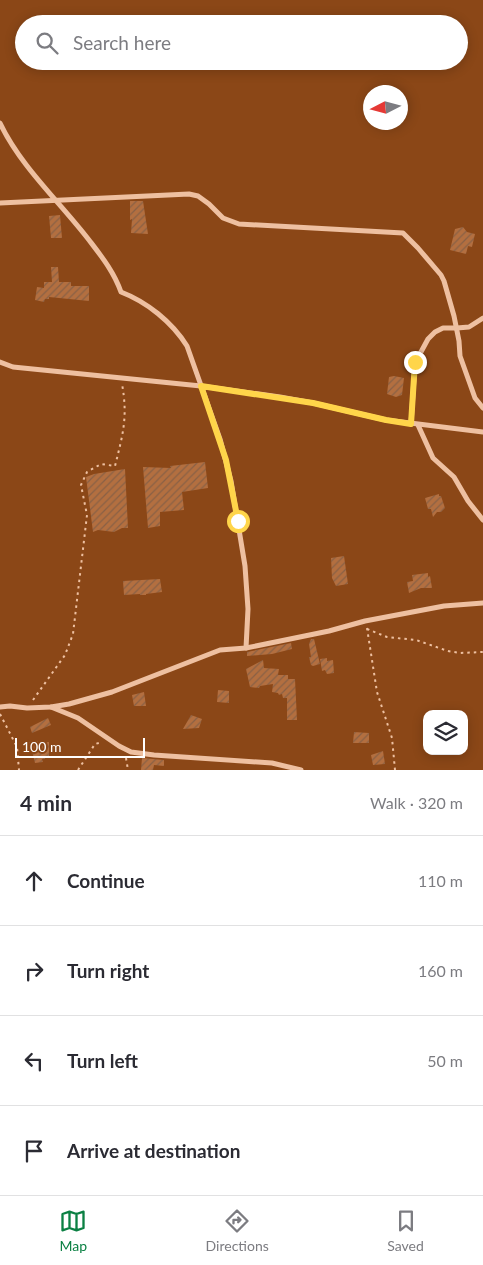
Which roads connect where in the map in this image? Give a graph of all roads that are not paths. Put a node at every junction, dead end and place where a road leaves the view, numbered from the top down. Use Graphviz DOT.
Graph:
graph roads {
  1 [pos="0,123"];
  2 [pos="56,200"];
  3 [pos="0,203"];
  4 [pos="483,318"];
  5 [pos="457,328"];
  6 [pos="0,362"];
  7 [pos="201,386"];
  8 [pos="483,408"];
  9 [pos="411,424"];
  10 [pos="418,425"];
  11 [pos="483,432"];
  12 [pos="483,520"];
  13 [pos="483,602"];
  14 [pos="246,648"];
  15 [pos="0,707"];
  16 [pos="51,707"];
  17 [pos="301,770"];
  1 -- 2 [label="street"];
  2 -- 3 [label="street"];
  2 -- 5 [label="street"];
  2 -- 7 [label="street"];
  4 -- 5 [label="street"];
  5 -- 8 [label="street"];
  5 -- 9 [label="street"];
  6 -- 7 [label="street"];
  7 -- 9 [label="street"];
  7 -- 14 [label="street"];
  9 -- 10 [label="street"];
  10 -- 11 [label="street"];
  10 -- 12 [label="street"];
  13 -- 14 [label="street"];
  14 -- 16 [label="street"];
  15 -- 16 [label="street"];
  16 -- 17 [label="street"];
}
